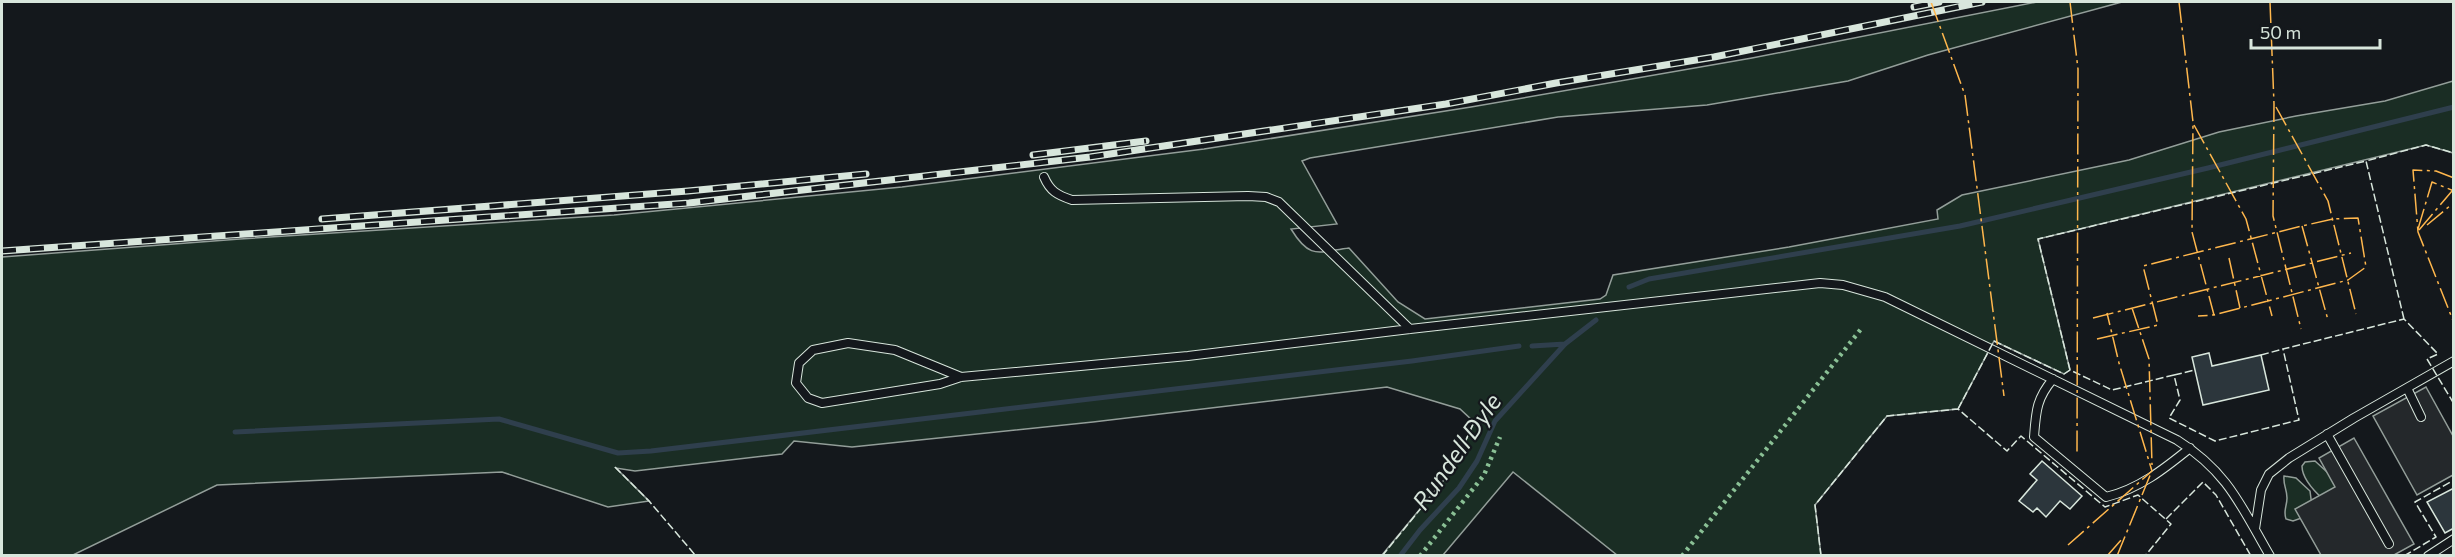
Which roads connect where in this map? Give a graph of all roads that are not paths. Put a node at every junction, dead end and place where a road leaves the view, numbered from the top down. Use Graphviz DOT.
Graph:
graph roads {
  1 [pos="1044,177"];
  2 [pos="1410,328"];
  3 [pos="2454,361"];
  4 [pos="961,377"];
  5 [pos="2052,379"];
  6 [pos="2407,388"];
  7 [pos="2421,417"];
  8 [pos="2327,434"];
  9 [pos="2190,448"];
  10 [pos="2255,530"];
  11 [pos="2454,539"];
  12 [pos="2389,543"];
  13 [pos="2270,555"];
  14 [pos="2428,555"];
  1 -- 2 [label="lane"];
  2 -- 4 [label="lane"];
  2 -- 5 [label="lane"];
  3 -- 6 [label="lane"];
  4 -- 4 [label="lane"];
  5 -- 9 [label="lane"];
  5 -- 9 [label="lane"];
  6 -- 7 [label="lane"];
  6 -- 8 [label="lane"];
  8 -- 10 [label="lane"];
  8 -- 12 [label="lane"];
  9 -- 10 [label="lane"];
  10 -- 13 [label="lane"];
  11 -- 14 [label="lane"];
}
